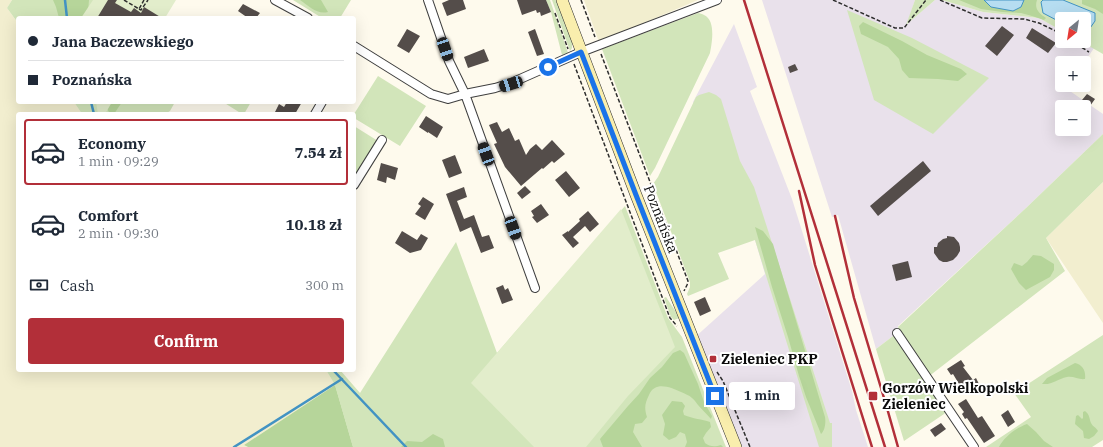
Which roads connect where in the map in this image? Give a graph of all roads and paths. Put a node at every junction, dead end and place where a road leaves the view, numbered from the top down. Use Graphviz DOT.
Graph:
graph roads {
  1 [pos="124,0"];
  2 [pos="144,0"];
  3 [pos="148,0"];
  4 [pos="275,0"];
  5 [pos="428,0"];
  6 [pos="581,0"];
  7 [pos="717,0"];
  8 [pos="833,0"];
  9 [pos="926,0"];
  10 [pos="940,0"];
  11 [pos="557,4"];
  12 [pos="139,9"];
  13 [pos="304,16"];
  14 [pos="1055,31"];
  15 [pos="598,46"];
  16 [pos="356,48"];
  17 [pos="1083,48"];
  18 [pos="1089,52"];
  19 [pos="576,54"];
  20 [pos="465,94"];
  21 [pos="382,140"];
  22 [pos="356,182"];
  23 [pos="534,288"];
  24 [pos="684,295"];
  25 [pos="674,323"];
  26 [pos="897,333"];
  27 [pos="716,370"];
  28 [pos="736,447"];
  29 [pos="750,447"];
  30 [pos="974,447"];
  1 -- 12 [label="path"];
  2 -- 12 [label="path"];
  3 -- 12 [label="path"];
  4 -- 13 [label="street"];
  5 -- 20 [label="street"];
  6 -- 15 [label="path"];
  7 -- 15 [label="street"];
  8 -- 9 [label="path"];
  10 -- 14 [label="path"];
  11 -- 19 [label="main road, Poznańska"];
  11 -- 19 [label="path"];
  15 -- 19 [label="street"];
  15 -- 24 [label="path"];
  16 -- 20 [label="street"];
  17 -- 18 [label="path"];
  19 -- 20 [label="street"];
  19 -- 25 [label="path"];
  19 -- 28 [label="main road, Poznańska"];
  20 -- 23 [label="street"];
  21 -- 22 [label="street"];
  26 -- 30 [label="street"];
  27 -- 29 [label="path"];
}
